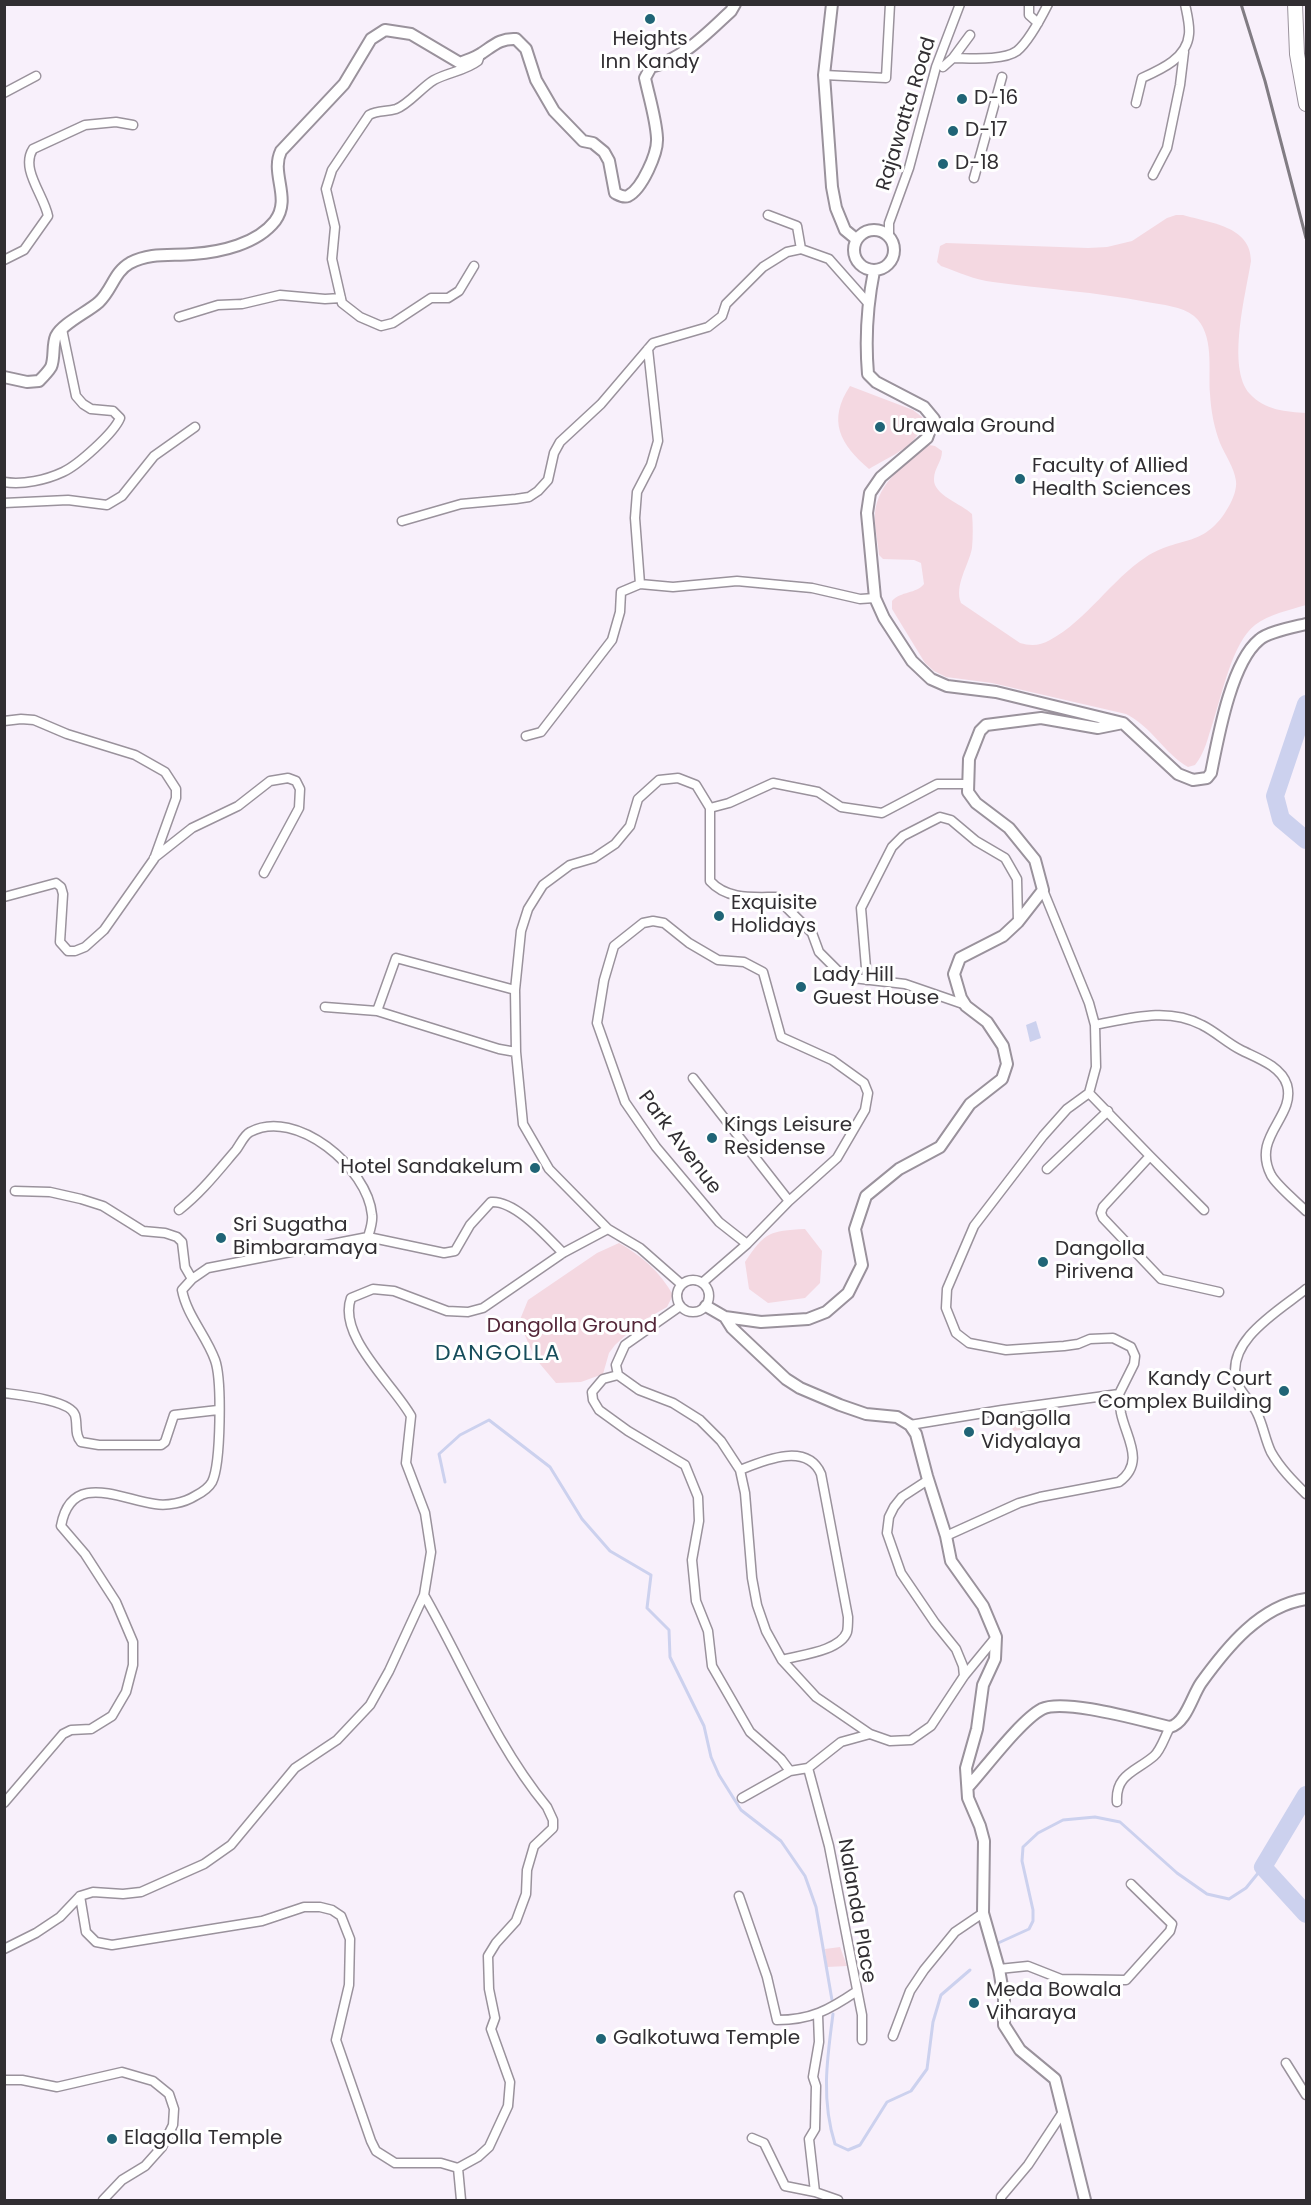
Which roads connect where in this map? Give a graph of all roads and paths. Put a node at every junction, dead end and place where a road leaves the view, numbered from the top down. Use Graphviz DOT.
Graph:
graph roads {
  1 [pos="735,4"];
  2 [pos="832,4"];
  3 [pos="890,4"];
  4 [pos="960,4"];
  5 [pos="1029,4"];
  6 [pos="1048,4"];
  7 [pos="1185,4"];
  8 [pos="1295,4"];
  9 [pos="1038,23"];
  10 [pos="970,35"];
  11 [pos="1184,52"];
  12 [pos="480,55"];
  13 [pos="952,58"];
  14 [pos="943,67"];
  15 [pos="824,75"];
  16 [pos="36,76"];
  17 [pos="1002,77"];
  18 [pos="4,93"];
  19 [pos="1136,103"];
  20 [pos="1306,104"];
  21 [pos="134,125"];
  22 [pos="1153,175"];
  23 [pos="974,178"];
  24 [pos="768,215"];
  25 [pos="889,234"];
  26 [pos="856,239"];
  27 [pos="801,249"];
  28 [pos="4,260"];
  29 [pos="474,266"];
  30 [pos="874,271"];
  31 [pos="341,298"];
  32 [pos="868,303"];
  33 [pos="179,317"];
  34 [pos="62,329"];
  35 [pos="648,349"];
  36 [pos="4,377"];
  37 [pos="195,427"];
  38 [pos="4,482"];
  39 [pos="4,503"];
  40 [pos="402,521"];
  41 [pos="640,584"];
  42 [pos="875,597"];
  43 [pos="1306,624"];
  44 [pos="4,721"];
  45 [pos="1123,723"];
  46 [pos="526,736"];
  47 [pos="968,784"];
  48 [pos="710,808"];
  49 [pos="154,859"];
  50 [pos="264,873"];
  51 [pos="1042,890"];
  52 [pos="4,897"];
  53 [pos="1018,922"];
  54 [pos="867,980"];
  55 [pos="515,990"];
  56 [pos="966,1006"];
  57 [pos="325,1007"];
  58 [pos="377,1011"];
  59 [pos="1095,1025"];
  60 [pos="516,1052"];
  61 [pos="693,1078"];
  62 [pos="1089,1093"];
  63 [pos="1108,1111"];
  64 [pos="1150,1156"];
  65 [pos="1047,1168"];
  66 [pos="15,1191"];
  67 [pos="789,1201"];
  68 [pos="179,1210"];
  69 [pos="1204,1210"];
  70 [pos="1306,1211"];
  71 [pos="608,1229"];
  72 [pos="368,1237"];
  73 [pos="747,1244"];
  74 [pos="563,1252"];
  75 [pos="192,1279"];
  76 [pos="702,1283"];
  77 [pos="681,1284"];
  78 [pos="1306,1288"];
  79 [pos="1219,1292"];
  80 [pos="679,1306"];
  81 [pos="706,1306"];
  82 [pos="724,1317"];
  83 [pos="618,1375"];
  84 [pos="4,1392"];
  85 [pos="1119,1394"];
  86 [pos="218,1410"];
  87 [pos="910,1425"];
  88 [pos="740,1470"];
  89 [pos="928,1480"];
  90 [pos="1306,1494"];
  91 [pos="946,1536"];
  92 [pos="424,1595"];
  93 [pos="1306,1599"];
  94 [pos="996,1637"];
  95 [pos="782,1660"];
  96 [pos="964,1676"];
  97 [pos="1170,1727"];
  98 [pos="870,1734"];
  99 [pos="808,1767"];
  100 [pos="789,1771"];
  101 [pos="968,1787"];
  102 [pos="742,1798"];
  103 [pos="1118,1802"];
  104 [pos="4,1803"];
  105 [pos="1131,1884"];
  106 [pos="80,1896"];
  107 [pos="739,1896"];
  108 [pos="983,1913"];
  109 [pos="4,1949"];
  110 [pos="999,1969"];
  111 [pos="857,1991"];
  112 [pos="818,2015"];
  113 [pos="894,2036"];
  114 [pos="862,2040"];
  115 [pos="1286,2063"];
  116 [pos="4,2080"];
  117 [pos="1306,2095"];
  118 [pos="1063,2112"];
  119 [pos="752,2138"];
  120 [pos="458,2168"];
  121 [pos="815,2192"];
  122 [pos="103,2200"];
  123 [pos="461,2200"];
  124 [pos="838,2200"];
  125 [pos="1001,2200"];
  126 [pos="1085,2200"];
  1 -- 12 [label="street"];
  2 -- 15 [label="street"];
  3 -- 15 [label="street"];
  4 -- 25 [label="street, Rajawatta Road"];
  5 -- 9 [label="street"];
  6 -- 9 [label="street"];
  7 -- 11 [label="street"];
  8 -- 20 [label="highway"];
  9 -- 13 [label="street"];
  10 -- 13 [label="street"];
  11 -- 19 [label="street"];
  11 -- 22 [label="street"];
  12 -- 31 [label="street"];
  12 -- 34 [label="street"];
  13 -- 14 [label="street"];
  15 -- 26 [label="street"];
  16 -- 18 [label="street"];
  17 -- 23 [label="street"];
  21 -- 28 [label="street"];
  24 -- 27 [label="street"];
  25 -- 26 [label="street"];
  25 -- 30 [label="street"];
  26 -- 30 [label="street"];
  27 -- 32 [label="street"];
  27 -- 35 [label="street"];
  29 -- 31 [label="street"];
  30 -- 32 [label="street"];
  31 -- 33 [label="street"];
  32 -- 42 [label="street"];
  34 -- 36 [label="street"];
  34 -- 38 [label="street"];
  35 -- 40 [label="street"];
  35 -- 41 [label="street"];
  37 -- 39 [label="street"];
  41 -- 42 [label="street"];
  41 -- 46 [label="street"];
  42 -- 45 [label="street"];
  43 -- 45 [label="street"];
  44 -- 49 [label="street"];
  45 -- 47 [label="street"];
  47 -- 48 [label="street"];
  47 -- 51 [label="street"];
  48 -- 54 [label="street"];
  48 -- 55 [label="street"];
  49 -- 50 [label="street"];
  49 -- 52 [label="street"];
  51 -- 53 [label="street"];
  51 -- 59 [label="street"];
  53 -- 54 [label="street"];
  53 -- 56 [label="street"];
  54 -- 56 [label="street"];
  55 -- 58 [label="street"];
  55 -- 60 [label="street"];
  56 -- 82 [label="street"];
  57 -- 58 [label="street"];
  58 -- 60 [label="street"];
  59 -- 62 [label="street"];
  59 -- 70 [label="street"];
  60 -- 71 [label="street"];
  61 -- 67 [label="street"];
  62 -- 63 [label="street"];
  62 -- 85 [label="street"];
  63 -- 64 [label="street"];
  63 -- 65 [label="street"];
  64 -- 69 [label="street"];
  64 -- 79 [label="street"];
  66 -- 75 [label="street"];
  67 -- 73 [label="street, Park Avenue"];
  67 -- 73 [label="street, Park Avenue"];
  68 -- 72 [label="street"];
  71 -- 74 [label="street"];
  71 -- 77 [label="street"];
  72 -- 74 [label="street"];
  72 -- 75 [label="street"];
  73 -- 76 [label="street"];
  74 -- 92 [label="street"];
  75 -- 86 [label="street"];
  76 -- 77 [label="street"];
  76 -- 81 [label="street"];
  77 -- 80 [label="street"];
  78 -- 90 [label="street"];
  80 -- 81 [label="street"];
  80 -- 83 [label="street"];
  81 -- 82 [label="street"];
  82 -- 87 [label="street"];
  83 -- 88 [label="street"];
  83 -- 100 [label="street"];
  84 -- 86 [label="street"];
  85 -- 87 [label="street"];
  85 -- 91 [label="street"];
  86 -- 104 [label="street"];
  87 -- 89 [label="street"];
  88 -- 95 [label="street"];
  88 -- 95 [label="street"];
  89 -- 91 [label="street"];
  89 -- 96 [label="street"];
  91 -- 94 [label="street"];
  92 -- 106 [label="street"];
  92 -- 120 [label="street"];
  93 -- 97 [label="street"];
  94 -- 96 [label="street"];
  94 -- 101 [label="street"];
  95 -- 98 [label="street"];
  96 -- 98 [label="street"];
  97 -- 101 [label="street"];
  97 -- 103 [label="street"];
  98 -- 99 [label="street"];
  99 -- 100 [label="street"];
  99 -- 111 [label="street, Nalanda Place"];
  100 -- 102 [label="street"];
  101 -- 108 [label="street"];
  105 -- 110 [label="street"];
  106 -- 109 [label="street"];
  106 -- 120 [label="street"];
  107 -- 112 [label="street, Nalanda Place"];
  108 -- 110 [label="street"];
  108 -- 113 [label="street"];
  110 -- 118 [label="street"];
  111 -- 112 [label="street, Nalanda Place"];
  111 -- 114 [label="street"];
  112 -- 121 [label="street"];
  115 -- 117 [label="street"];
  116 -- 122 [label="street"];
  118 -- 125 [label="street"];
  118 -- 126 [label="street"];
  119 -- 121 [label="street"];
  120 -- 123 [label="street"];
  121 -- 124 [label="street"];
}
